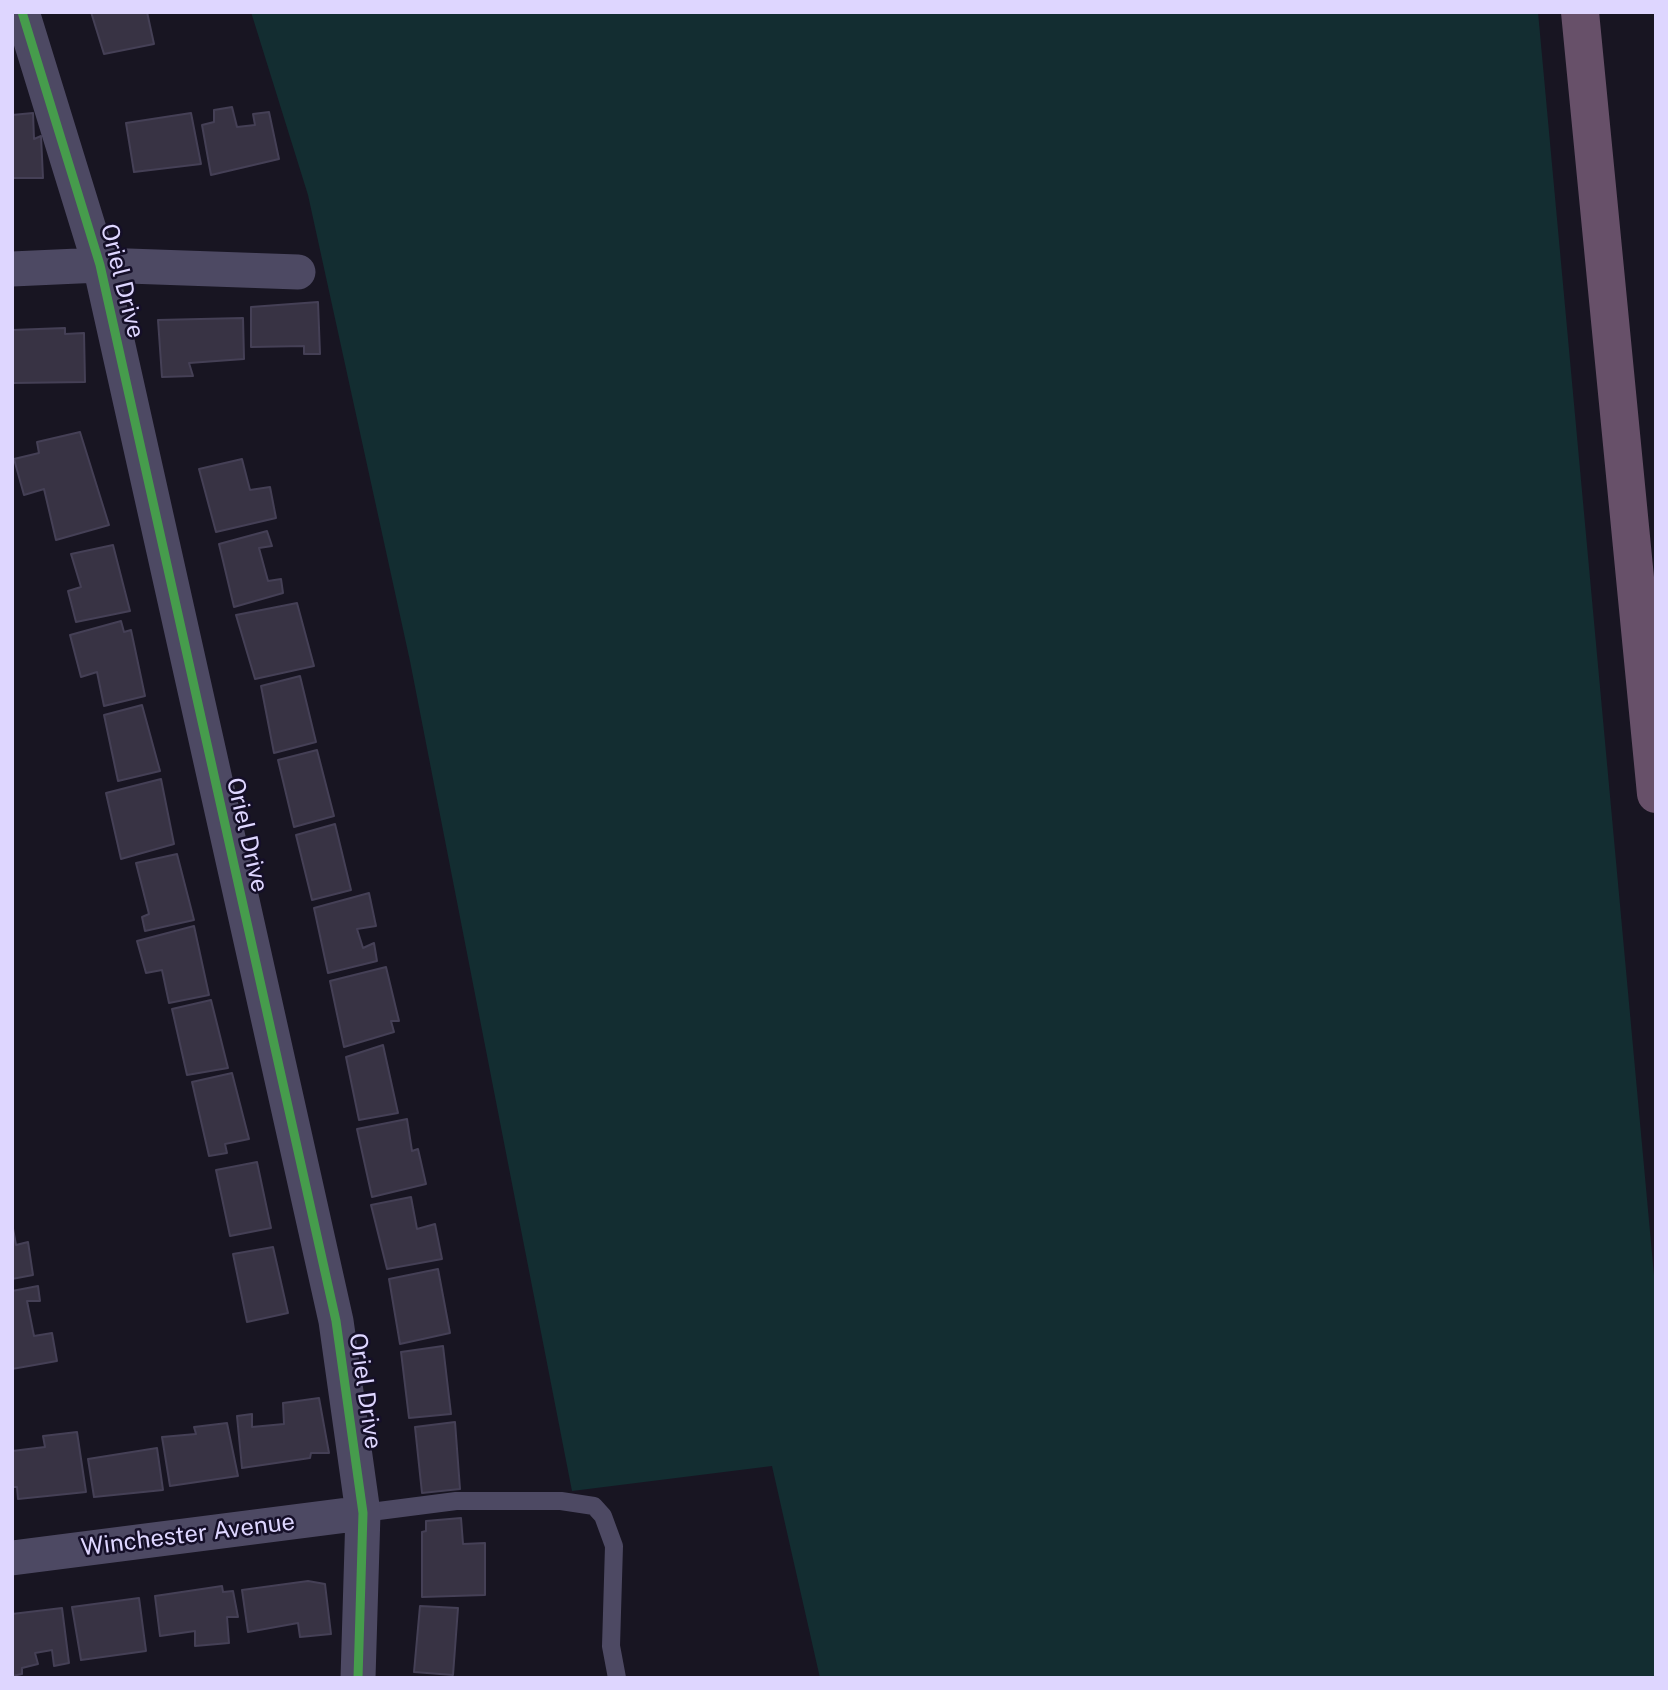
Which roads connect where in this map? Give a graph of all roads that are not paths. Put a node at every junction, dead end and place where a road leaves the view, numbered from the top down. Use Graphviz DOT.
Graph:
graph roads {
  1 [pos="22,12"];
  2 [pos="1580,12"];
  3 [pos="100,265"];
  4 [pos="12,269"];
  5 [pos="298,272"];
  6 [pos="1656,794"];
  7 [pos="363,1513"];
  8 [pos="12,1558"];
  9 [pos="358,1678"];
  10 [pos="617,1678"];
  1 -- 3 [label="street, Oriel Drive"];
  2 -- 6 [label="highway"];
  3 -- 4 [label="street"];
  3 -- 5 [label="street"];
  3 -- 7 [label="street, Oriel Drive"];
  7 -- 8 [label="street, Winchester Avenue"];
  7 -- 9 [label="street, Oriel Drive"];
  7 -- 10 [label="lane"];
}
